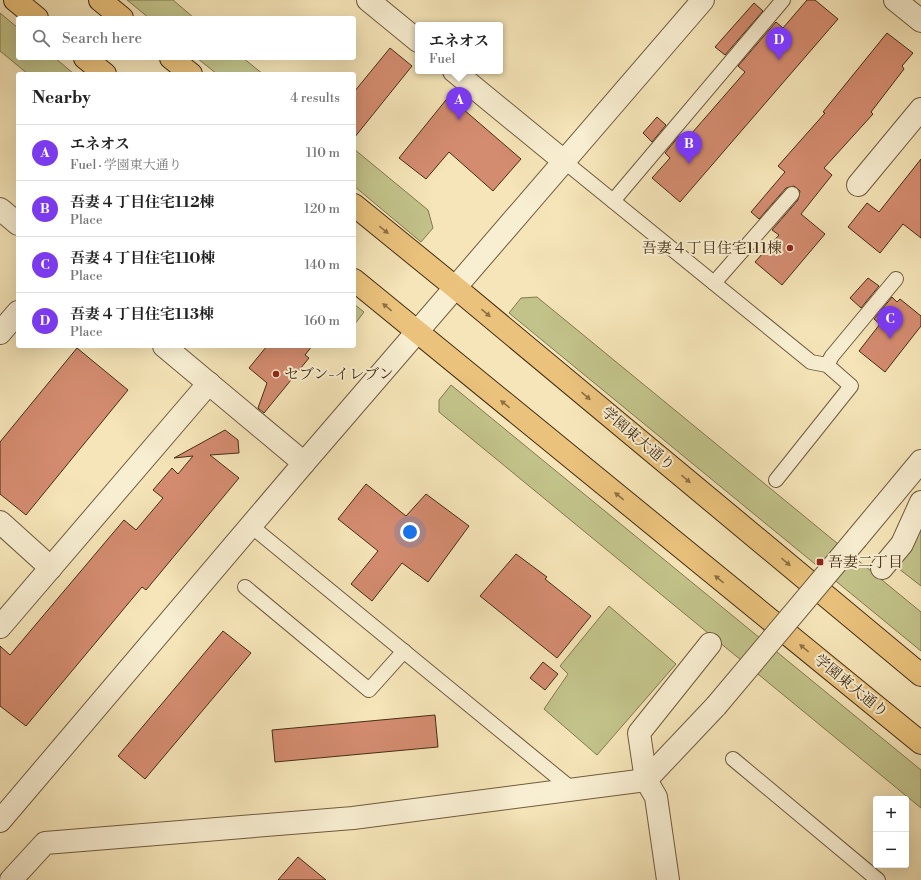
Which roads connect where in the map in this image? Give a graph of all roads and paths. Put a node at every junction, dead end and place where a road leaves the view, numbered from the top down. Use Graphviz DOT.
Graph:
graph roads {
  1 [pos="15,0"];
  2 [pos="100,0"];
  3 [pos="368,0"];
  4 [pos="703,0"];
  5 [pos="783,0"];
  6 [pos="895,0"];
  7 [pos="35,16"];
  8 [pos="120,16"];
  9 [pos="921,21"];
  10 [pos="415,39"];
  11 [pos="88,60"];
  12 [pos="174,60"];
  13 [pos="103,72"];
  14 [pos="188,72"];
  15 [pos="458,74"];
  16 [pos="921,109"];
  17 [pos="565,162"];
  18 [pos="858,185"];
  19 [pos="792,194"];
  20 [pos="612,201"];
  21 [pos="356,207"];
  22 [pos="0,209"];
  23 [pos="16,222"];
  24 [pos="896,279"];
  25 [pos="356,282"];
  26 [pos="714,284"];
  27 [pos="456,288"];
  28 [pos="16,314"];
  29 [pos="417,332"];
  30 [pos="0,334"];
  31 [pos="166,348"];
  32 [pos="827,365"];
  33 [pos="209,383"];
  34 [pos="921,461"];
  35 [pos="304,464"];
  36 [pos="776,480"];
  37 [pos="921,502"];
  38 [pos="0,522"];
  39 [pos="251,526"];
  40 [pos="51,568"];
  41 [pos="882,568"];
  42 [pos="245,587"];
  43 [pos="0,627"];
  44 [pos="710,644"];
  45 [pos="404,651"];
  46 [pos="921,675"];
  47 [pos="921,743"];
  48 [pos="733,759"];
  49 [pos="646,780"];
  50 [pos="573,790"];
  51 [pos="0,821"];
  52 [pos="11,880"];
  53 [pos="668,880"];
  54 [pos="878,880"];
  1 -- 7 [label="main road"];
  2 -- 8 [label="main road"];
  3 -- 10 [label="street"];
  4 -- 17 [label="street"];
  5 -- 20 [label="lane"];
  6 -- 9 [label="street"];
  11 -- 13 [label="main road"];
  12 -- 14 [label="main road"];
  15 -- 17 [label="street"];
  16 -- 18 [label="street"];
  17 -- 20 [label="lane"];
  17 -- 27 [label="street"];
  19 -- 26 [label="lane"];
  20 -- 26 [label="lane"];
  21 -- 27 [label="main road, 学園東大通り, one-way"];
  22 -- 23 [label="street"];
  24 -- 32 [label="lane"];
  29 -- 25 [label="main road, 学園東大通り, one-way"];
  26 -- 32 [label="lane"];
  27 -- 29 [label="street"];
  27 -- 46 [label="main road, 学園東大通り, one-way"];
  28 -- 30 [label="street"];
  29 -- 35 [label="street"];
  47 -- 29 [label="main road, 学園東大通り, one-way"];
  31 -- 33 [label="street"];
  32 -- 36 [label="lane"];
  33 -- 35 [label="street"];
  33 -- 40 [label="street"];
  34 -- 49 [label="street, bridge"];
  35 -- 39 [label="street"];
  37 -- 41 [label="street"];
  38 -- 40 [label="street"];
  39 -- 45 [label="lane"];
  39 -- 51 [label="street"];
  40 -- 43 [label="street"];
  42 -- 45 [label="lane"];
  44 -- 49 [label="street"];
  45 -- 50 [label="lane"];
  48 -- 54 [label="lane"];
  49 -- 50 [label="street"];
  49 -- 53 [label="street"];
  50 -- 52 [label="street"];
}
